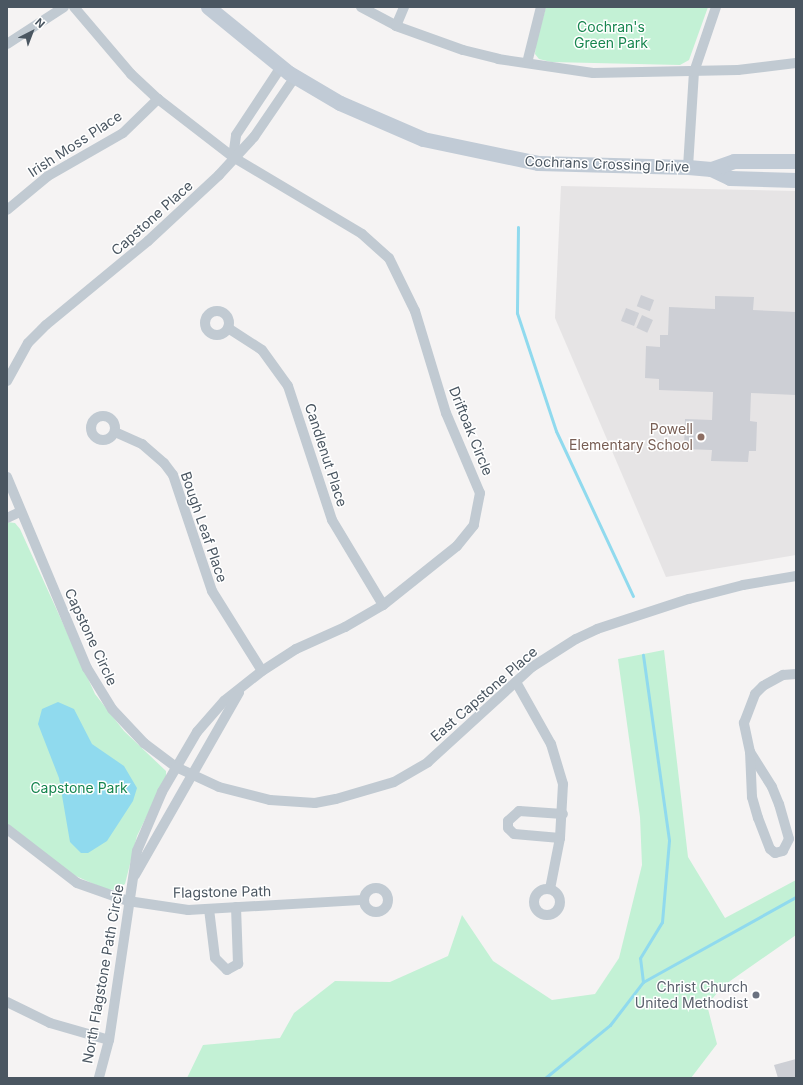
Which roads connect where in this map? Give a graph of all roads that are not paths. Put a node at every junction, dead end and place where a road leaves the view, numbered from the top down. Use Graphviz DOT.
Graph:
graph roads {
  1 [pos="64,7"];
  2 [pos="74,7"];
  3 [pos="208,7"];
  4 [pos="361,7"];
  5 [pos="404,7"];
  6 [pos="541,7"];
  7 [pos="716,7"];
  8 [pos="396,26"];
  9 [pos="7,44"];
  10 [pos="527,63"];
  11 [pos="796,63"];
  12 [pos="281,67"];
  13 [pos="694,72"];
  14 [pos="295,77"];
  15 [pos="158,99"];
  16 [pos="233,156"];
  17 [pos="796,161"];
  18 [pos="688,167"];
  19 [pos="711,168"];
  20 [pos="796,180"];
  21 [pos="7,210"];
  22 [pos="228,328"];
  23 [pos="7,381"];
  24 [pos="115,432"];
  25 [pos="7,477"];
  26 [pos="20,512"];
  27 [pos="7,518"];
  28 [pos="796,576"];
  29 [pos="383,605"];
  30 [pos="262,671"];
  31 [pos="796,674"];
  32 [pos="516,682"];
  33 [pos="243,687"];
  34 [pos="750,752"];
  35 [pos="176,767"];
  36 [pos="194,776"];
  37 [pos="563,814"];
  38 [pos="7,828"];
  39 [pos="560,838"];
  40 [pos="134,875"];
  41 [pos="550,889"];
  42 [pos="364,900"];
  43 [pos="128,901"];
  44 [pos="236,907"];
  45 [pos="209,909"];
  46 [pos="7,1002"];
  47 [pos="109,1040"];
  48 [pos="99,1078"];
  1 -- 9 [label="street"];
  2 -- 15 [label="street, Driftoak Circle"];
  3 -- 12 [label="street, Cochrans Crossing Drive"];
  4 -- 8 [label="street"];
  5 -- 8 [label="street"];
  6 -- 10 [label="street"];
  7 -- 13 [label="street"];
  8 -- 10 [label="street"];
  10 -- 13 [label="street"];
  11 -- 13 [label="street"];
  12 -- 14 [label="street, Cochrans Crossing Drive"];
  12 -- 16 [label="street"];
  13 -- 18 [label="street"];
  14 -- 16 [label="street, Capstone Place"];
  14 -- 18 [label="street, Cochrans Crossing Drive"];
  15 -- 16 [label="street, Driftoak Circle"];
  15 -- 21 [label="street, Irish Moss Place"];
  16 -- 23 [label="street, Capstone Place"];
  16 -- 29 [label="street, Driftoak Circle"];
  17 -- 19 [label="street, Cochrans Crossing Drive"];
  18 -- 19 [label="street, Cochrans Crossing Drive"];
  19 -- 20 [label="street, Cochrans Crossing Drive"];
  22 -- 29 [label="street, Candlenut Place"];
  24 -- 30 [label="street, Bough Leaf Place"];
  25 -- 26 [label="street, Capstone Circle"];
  26 -- 27 [label="street"];
  26 -- 35 [label="street, Capstone Circle"];
  28 -- 32 [label="street, East Capstone Place"];
  29 -- 30 [label="street, Driftoak Circle"];
  30 -- 33 [label="street, Driftoak Circle"];
  31 -- 34 [label="street"];
  32 -- 36 [label="street, East Capstone Place"];
  32 -- 37 [label="street"];
  33 -- 35 [label="street, Driftoak Circle"];
  33 -- 36 [label="street, Driftoak Circle"];
  34 -- 34 [label="street"];
  35 -- 36 [label="street, Capstone Circle"];
  35 -- 40 [label="street, North Flagstone Path Circle"];
  36 -- 40 [label="street, North Flagstone Path Circle"];
  37 -- 39 [label="street"];
  37 -- 39 [label="street"];
  38 -- 43 [label="street, Flagstone Path"];
  39 -- 41 [label="street"];
  40 -- 43 [label="street, North Flagstone Path Circle"];
  42 -- 44 [label="street, Flagstone Path"];
  43 -- 45 [label="street, Flagstone Path"];
  43 -- 47 [label="street, North Flagstone Path Circle"];
  44 -- 45 [label="street, Flagstone Path"];
  44 -- 45 [label="street"];
  46 -- 47 [label="street"];
  47 -- 48 [label="street, North Flagstone Path Circle"];
}
